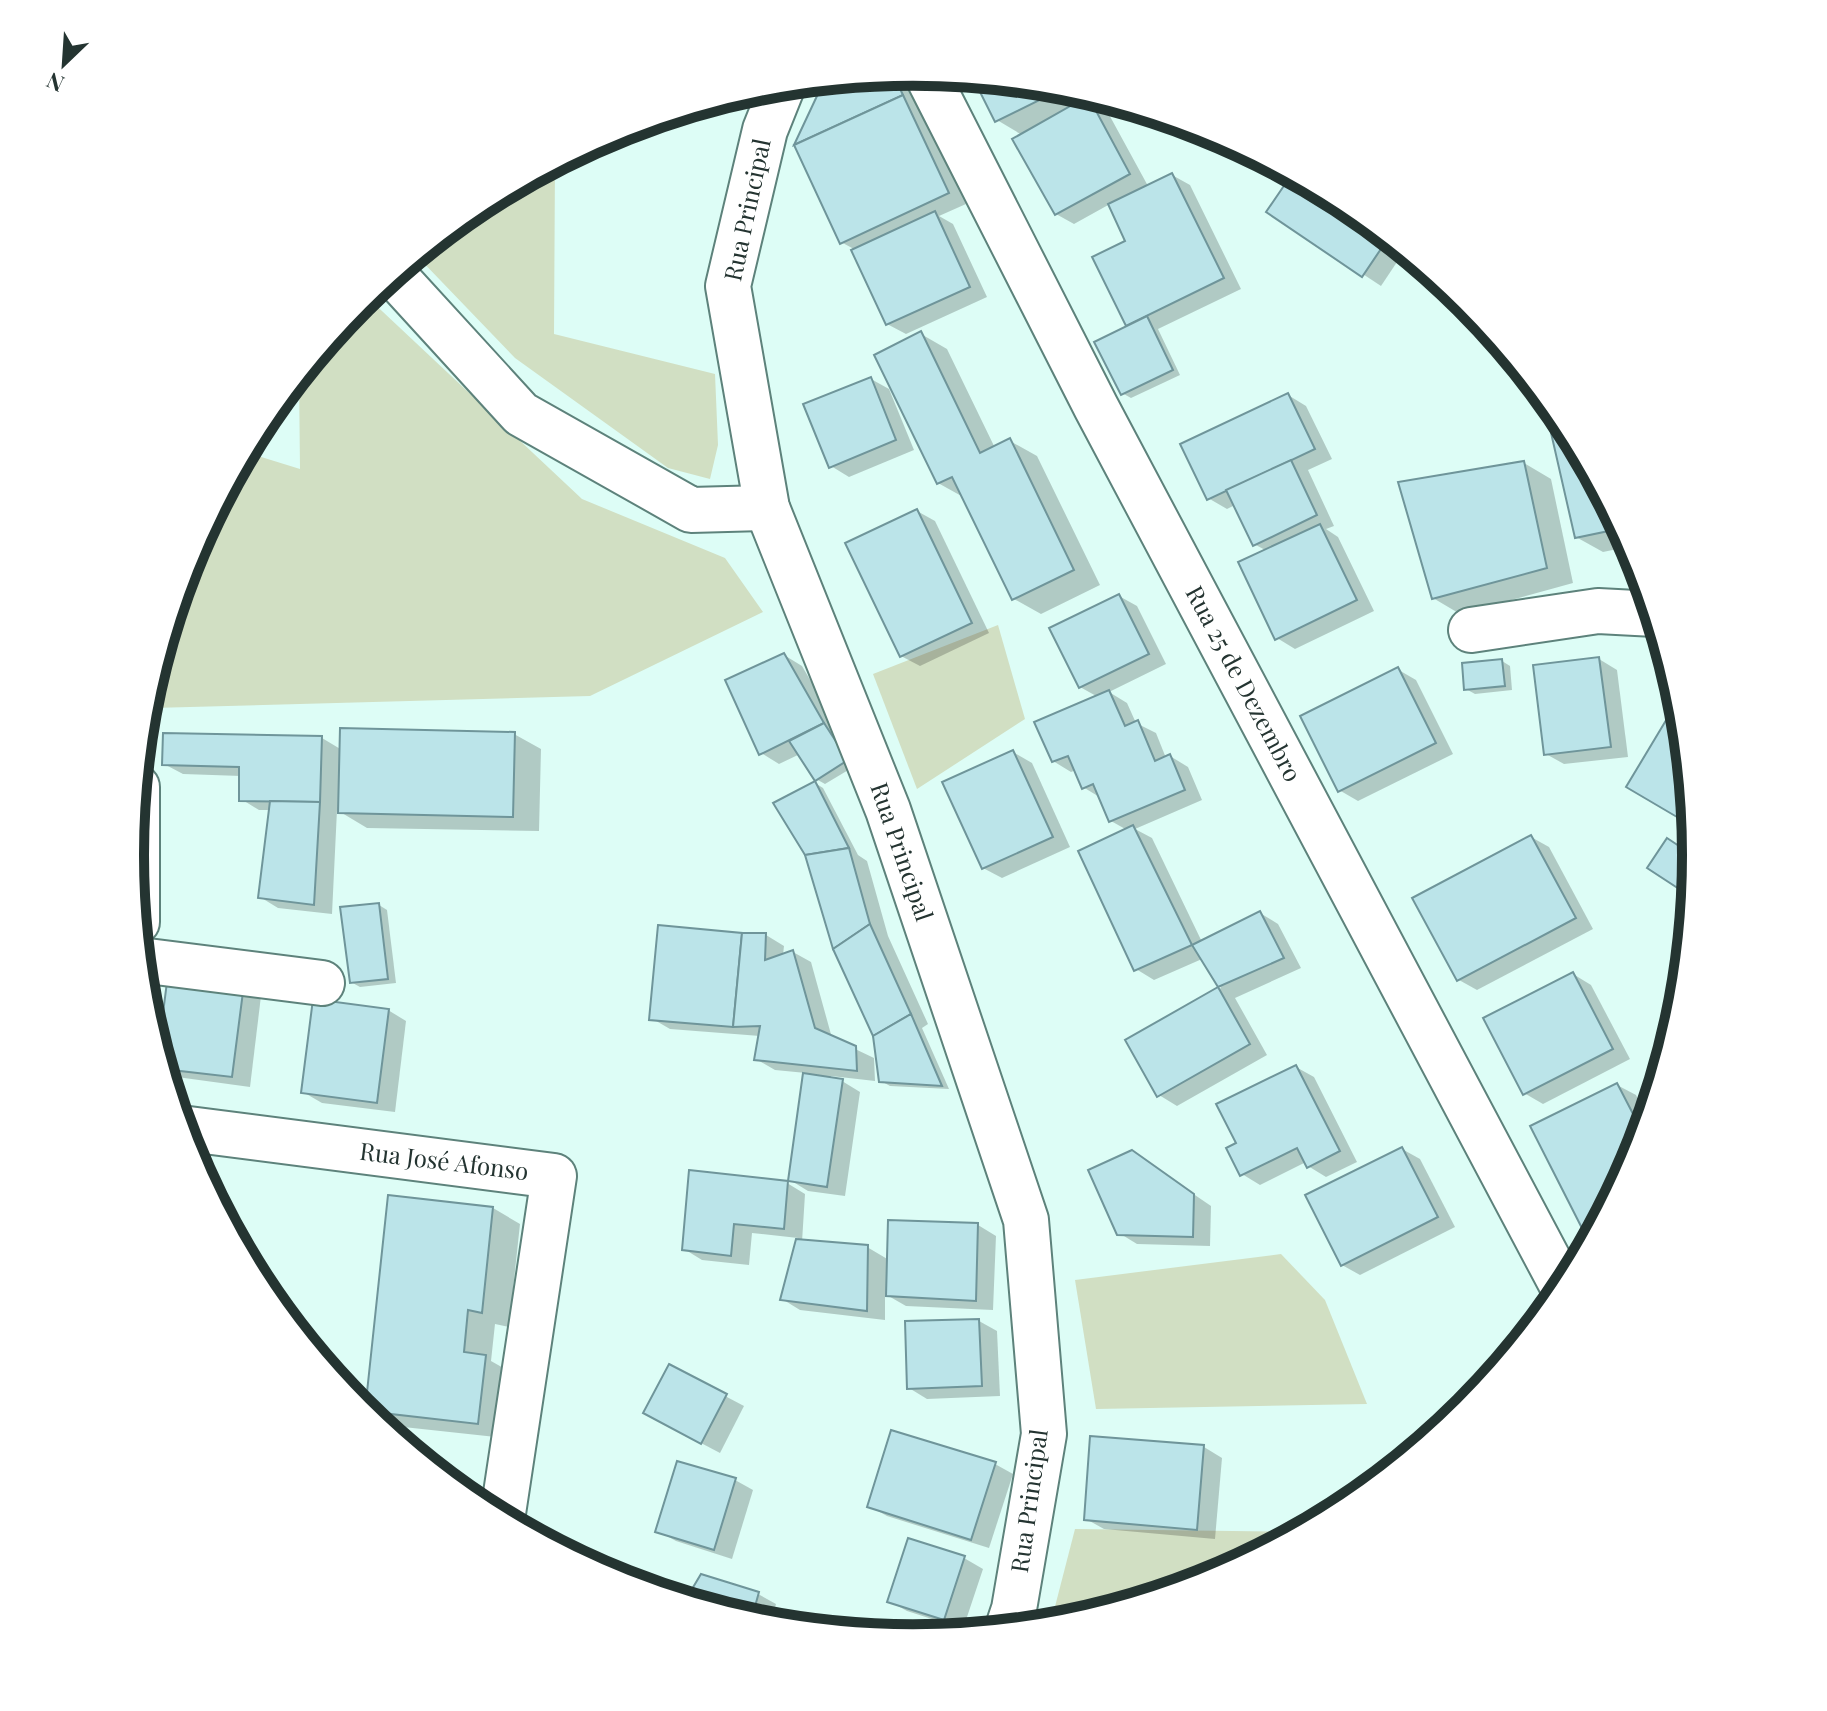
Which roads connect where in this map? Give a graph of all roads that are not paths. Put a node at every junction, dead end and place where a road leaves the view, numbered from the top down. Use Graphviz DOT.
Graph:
graph roads {
  1 [pos="933,87"];
  2 [pos="778,99"];
  3 [pos="400,282"];
  4 [pos="767,508"];
  5 [pos="1644,613"];
  6 [pos="1471,630"];
  7 [pos="152,962"];
  8 [pos="322,983"];
  9 [pos="195,1130"];
  10 [pos="1557,1276"];
  11 [pos="504,1506"];
  12 [pos="1011,1618"];
  1 -- 10 [label="street, Rua 25 de Dezembro"];
  2 -- 4 [label="street, Rua Principal"];
  3 -- 4 [label="street"];
  4 -- 12 [label="street, Rua Principal"];
  5 -- 6 [label="street"];
  7 -- 8 [label="street"];
  9 -- 11 [label="street, Rua José Afonso"];
}
